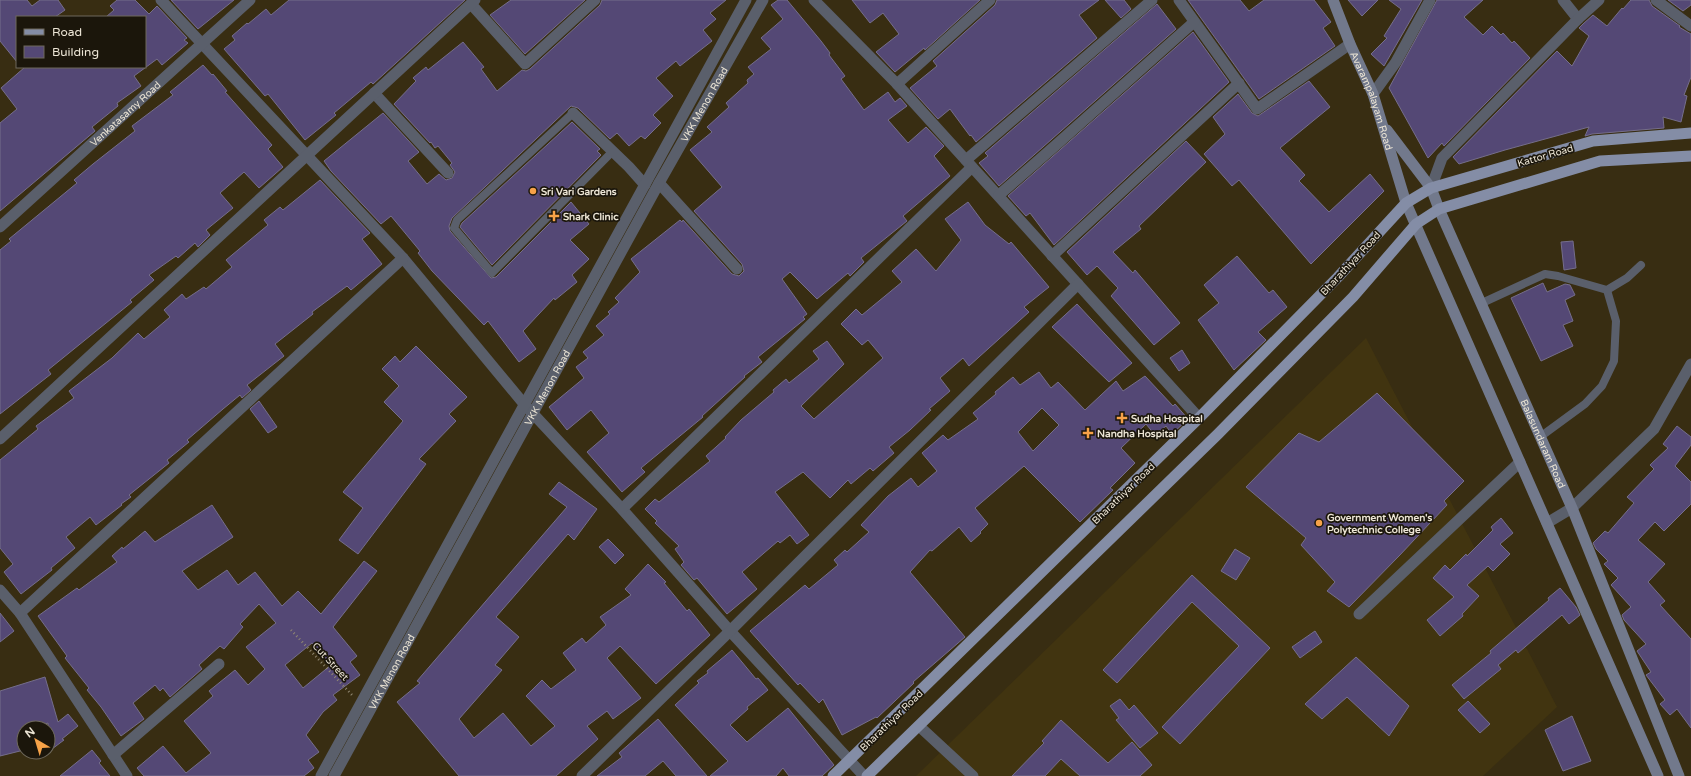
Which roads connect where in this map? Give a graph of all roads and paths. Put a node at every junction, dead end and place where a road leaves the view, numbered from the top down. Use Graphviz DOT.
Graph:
graph roads {
  1 [pos="161,0"];
  2 [pos="250,0"];
  3 [pos="595,0"];
  4 [pos="746,0"];
  5 [pos="763,0"];
  6 [pos="814,0"];
  7 [pos="990,0"];
  8 [pos="1152,0"];
  9 [pos="1180,0"];
  10 [pos="1333,0"];
  11 [pos="1430,0"];
  12 [pos="1563,0"];
  13 [pos="1599,0"];
  14 [pos="1656,0"];
  15 [pos="473,2"];
  16 [pos="1578,20"];
  17 [pos="1194,22"];
  18 [pos="1691,26"];
  19 [pos="200,44"];
  20 [pos="1350,44"];
  21 [pos="1239,82"];
  22 [pos="897,84"];
  23 [pos="374,93"];
  24 [pos="1373,94"];
  25 [pos="573,113"];
  26 [pos="1383,125"];
  27 [pos="1691,133"];
  28 [pos="613,151"];
  29 [pos="307,156"];
  30 [pos="1691,156"];
  31 [pos="969,163"];
  32 [pos="448,173"];
  33 [pos="659,183"];
  34 [pos="645,185"];
  35 [pos="1431,188"];
  36 [pos="999,195"];
  37 [pos="1406,204"];
  38 [pos="1439,209"];
  39 [pos="1416,224"];
  40 [pos="0,227"];
  41 [pos="1052,256"];
  42 [pos="403,258"];
  43 [pos="1641,265"];
  44 [pos="737,269"];
  45 [pos="1078,284"];
  46 [pos="1607,290"];
  47 [pos="1482,304"];
  48 [pos="1691,364"];
  49 [pos="524,404"];
  50 [pos="533,414"];
  51 [pos="1199,418"];
  52 [pos="1540,437"];
  53 [pos="0,439"];
  54 [pos="1520,462"];
  55 [pos="1572,508"];
  56 [pos="622,509"];
  57 [pos="1547,523"];
  58 [pos="0,590"];
  59 [pos="20,613"];
  60 [pos="1359,614"];
  61 [pos="291,630"];
  62 [pos="730,631"];
  63 [pos="219,664"];
  64 [pos="361,704"];
  65 [pos="919,726"];
  66 [pos="113,755"];
  67 [pos="849,760"];
  68 [pos="128,776"];
  69 [pos="321,776"];
  70 [pos="334,776"];
  71 [pos="582,776"];
  72 [pos="833,776"];
  73 [pos="864,776"];
  74 [pos="867,776"];
  75 [pos="973,776"];
  76 [pos="1658,776"];
  77 [pos="1679,776"];
  1 -- 19 [label="street"];
  2 -- 19 [label="street, Venkatasamy Road"];
  3 -- 15 [label="street"];
  4 -- 34 [label="street, VKK Menon Road"];
  5 -- 33 [label="street, VKK Menon Road"];
  6 -- 22 [label="street"];
  7 -- 22 [label="street"];
  8 -- 31 [label="street"];
  9 -- 17 [label="street"];
  10 -- 20 [label="main road, Avarampalayam Road"];
  11 -- 24 [label="street"];
  12 -- 16 [label="street"];
  13 -- 16 [label="street"];
  14 -- 18 [label="street"];
  15 -- 23 [label="street"];
  16 -- 35 [label="street"];
  17 -- 21 [label="street"];
  17 -- 36 [label="street"];
  19 -- 29 [label="street"];
  19 -- 40 [label="street, Venkatasamy Road"];
  20 -- 21 [label="street"];
  20 -- 24 [label="main road, Avarampalayam Road"];
  21 -- 41 [label="street"];
  22 -- 31 [label="street"];
  23 -- 29 [label="street"];
  23 -- 32 [label="street"];
  24 -- 26 [label="main road, Avarampalayam Road"];
  25 -- 28 [label="street"];
  25 -- 28 [label="lane"];
  26 -- 35 [label="main road, Balasundaram Road"];
  26 -- 37 [label="main road, Avarampalayam Road"];
  27 -- 35 [label="main road, Kattor Road"];
  28 -- 34 [label="street"];
  29 -- 42 [label="street"];
  29 -- 53 [label="street"];
  30 -- 38 [label="main road"];
  31 -- 36 [label="street"];
  31 -- 56 [label="street"];
  33 -- 44 [label="street"];
  33 -- 50 [label="street, VKK Menon Road"];
  34 -- 49 [label="street, VKK Menon Road"];
  35 -- 37 [label="main road, Kattor Road"];
  35 -- 38 [label="main road, Balasundaram Road"];
  36 -- 41 [label="street"];
  37 -- 39 [label="main road"];
  37 -- 51 [label="main road, Bharathiyar Road"];
  38 -- 39 [label="main road"];
  38 -- 47 [label="main road, Balasundaram Road"];
  39 -- 54 [label="main road"];
  39 -- 65 [label="main road"];
  41 -- 45 [label="street"];
  42 -- 49 [label="street"];
  42 -- 59 [label="street"];
  43 -- 46 [label="lane"];
  45 -- 51 [label="street"];
  45 -- 62 [label="street"];
  46 -- 47 [label="lane"];
  46 -- 52 [label="lane"];
  47 -- 52 [label="main road, Balasundaram Road"];
  48 -- 55 [label="street"];
  49 -- 50 [label="street"];
  49 -- 64 [label="street, VKK Menon Road"];
  50 -- 56 [label="street"];
  50 -- 70 [label="street, VKK Menon Road"];
  51 -- 67 [label="main road, Bharathiyar Road"];
  52 -- 55 [label="main road, Balasundaram Road"];
  54 -- 57 [label="main road"];
  54 -- 60 [label="street"];
  55 -- 57 [label="street"];
  55 -- 77 [label="main road, Balasundaram Road"];
  56 -- 62 [label="street"];
  57 -- 76 [label="main road"];
  58 -- 59 [label="street"];
  59 -- 66 [label="street"];
  61 -- 64 [label="path, Cut Street"];
  62 -- 67 [label="street"];
  62 -- 71 [label="street"];
  63 -- 66 [label="street"];
  64 -- 69 [label="street, VKK Menon Road"];
  65 -- 74 [label="main road"];
  65 -- 75 [label="street"];
  66 -- 68 [label="street"];
  67 -- 72 [label="main road, Bharathiyar Road"];
  67 -- 73 [label="street"];
}
